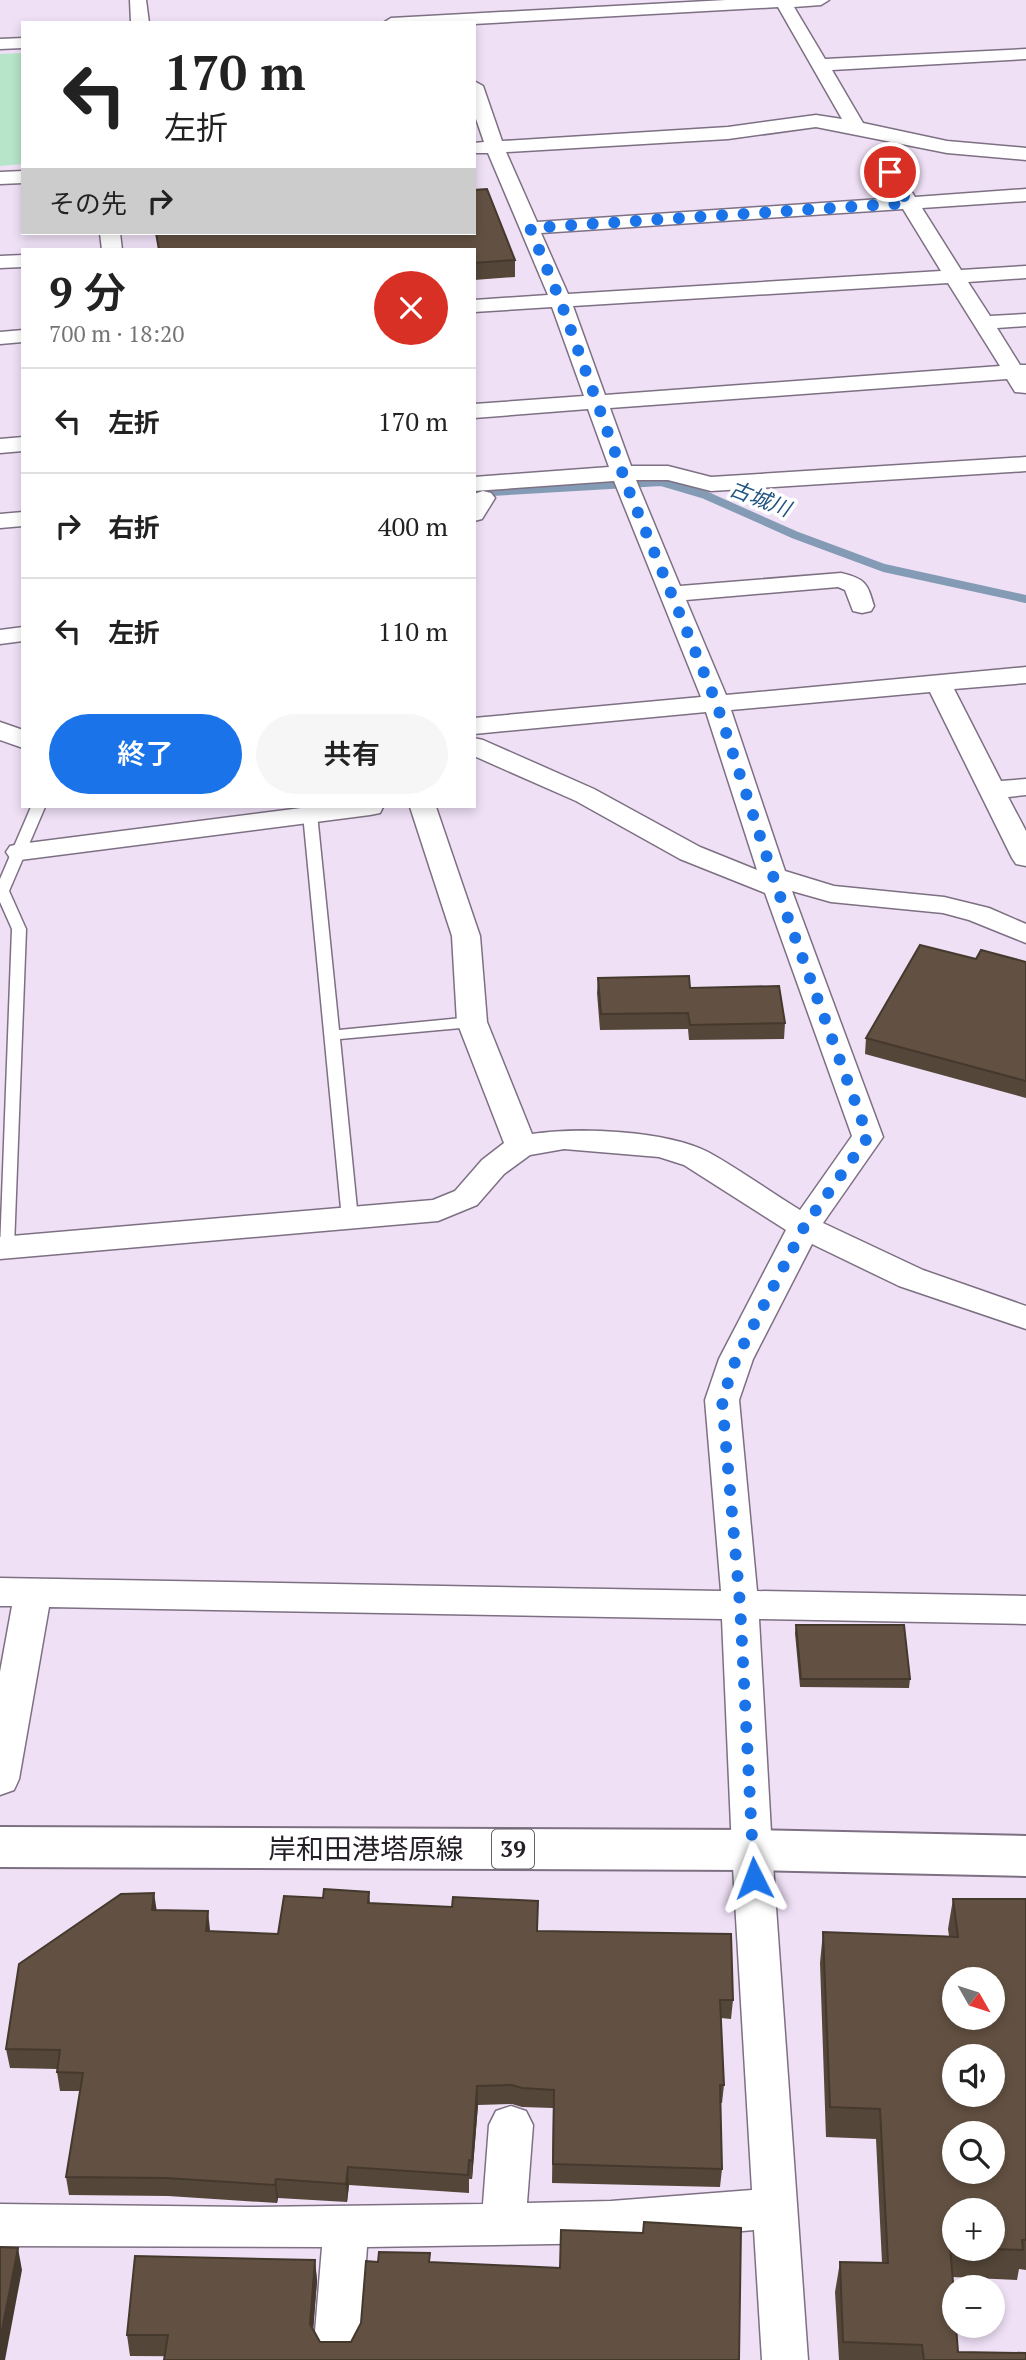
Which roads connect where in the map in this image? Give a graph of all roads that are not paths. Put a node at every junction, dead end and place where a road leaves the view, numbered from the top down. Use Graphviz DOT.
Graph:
graph roads {
  1 [pos="138,0"];
  2 [pos="444,0"];
  3 [pos="821,0"];
  4 [pos="783,1"];
  5 [pos="140,21"];
  6 [pos="452,21"];
  7 [pos="21,43"];
  8 [pos="0,44"];
  9 [pos="1026,54"];
  10 [pos="822,65"];
  11 [pos="476,92"];
  12 [pos="856,127"];
  13 [pos="495,147"];
  14 [pos="476,148"];
  15 [pos="1026,154"];
  16 [pos="890,172"];
  17 [pos="21,177"];
  18 [pos="0,178"];
  19 [pos="1026,195"];
  20 [pos="908,203"];
  21 [pos="530,228"];
  22 [pos="21,261"];
  23 [pos="0,262"];
  24 [pos="1026,272"];
  25 [pos="953,277"];
  26 [pos="560,300"];
  27 [pos="476,306"];
  28 [pos="1026,320"];
  29 [pos="982,323"];
  30 [pos="21,336"];
  31 [pos="0,338"];
  32 [pos="1020,372"];
  33 [pos="1026,391"];
  34 [pos="597,402"];
  35 [pos="476,411"];
  36 [pos="21,444"];
  37 [pos="0,446"];
  38 [pos="1026,464"];
  39 [pos="626,482"];
  40 [pos="476,499"];
  41 [pos="21,519"];
  42 [pos="0,521"];
  43 [pos="21,533"];
  44 [pos="0,535"];
  45 [pos="671,594"];
  46 [pos="862,606"];
  47 [pos="21,634"];
  48 [pos="0,637"];
  49 [pos="1026,675"];
  50 [pos="938,683"];
  51 [pos="716,702"];
  52 [pos="476,726"];
  53 [pos="0,730"];
  54 [pos="21,739"];
  55 [pos="476,748"];
  56 [pos="1026,787"];
  57 [pos="992,790"];
  58 [pos="38,808"];
  59 [pos="361,808"];
  60 [pos="423,808"];
  61 [pos="310,814"];
  62 [pos="20,852"];
  63 [pos="1026,858"];
  64 [pos="775,882"];
  65 [pos="1026,934"];
  66 [pos="472,1022"];
  67 [pos="332,1035"];
  68 [pos="521,1146"];
  69 [pos="350,1219"];
  70 [pos="804,1227"];
  71 [pos="3,1248"];
  72 [pos="1026,1318"];
  73 [pos="17,1591"];
  74 [pos="740,1604"];
  75 [pos="1026,1610"];
  76 [pos="0,1779"];
  77 [pos="0,1847"];
  78 [pos="752,1850"];
  79 [pos="1026,1856"];
  80 [pos="511,2125"];
  81 [pos="775,2208"];
  82 [pos="503,2224"];
  83 [pos="0,2225"];
  84 [pos="346,2226"];
  85 [pos="337,2344"];
  86 [pos="785,2360"];
  1 -- 5 [label="street"];
  2 -- 6 [label="street"];
  3 -- 4 [label="street"];
  4 -- 6 [label="street"];
  4 -- 10 [label="street"];
  7 -- 8 [label="street"];
  9 -- 10 [label="street"];
  10 -- 12 [label="street"];
  11 -- 13 [label="street"];
  12 -- 13 [label="street"];
  12 -- 15 [label="street"];
  13 -- 14 [label="street"];
  13 -- 21 [label="street"];
  16 -- 20 [label="street"];
  17 -- 18 [label="street"];
  19 -- 20 [label="street"];
  20 -- 21 [label="street"];
  20 -- 25 [label="street"];
  21 -- 26 [label="street"];
  22 -- 23 [label="street"];
  24 -- 25 [label="street"];
  25 -- 26 [label="street"];
  25 -- 29 [label="street"];
  26 -- 27 [label="street"];
  26 -- 34 [label="street"];
  28 -- 29 [label="street"];
  29 -- 32 [label="street"];
  30 -- 31 [label="street"];
  32 -- 33 [label="street"];
  32 -- 34 [label="street"];
  34 -- 35 [label="street"];
  34 -- 39 [label="street"];
  36 -- 37 [label="street"];
  38 -- 39 [label="street"];
  39 -- 40 [label="street"];
  39 -- 45 [label="street"];
  41 -- 42 [label="street"];
  43 -- 44 [label="street"];
  45 -- 46 [label="street"];
  45 -- 51 [label="street"];
  47 -- 48 [label="street"];
  49 -- 50 [label="street"];
  50 -- 51 [label="street"];
  50 -- 57 [label="street"];
  51 -- 52 [label="street"];
  51 -- 64 [label="street"];
  53 -- 54 [label="street"];
  55 -- 64 [label="street"];
  56 -- 57 [label="street"];
  57 -- 63 [label="street"];
  58 -- 62 [label="lane"];
  59 -- 61 [label="street"];
  60 -- 66 [label="street"];
  61 -- 62 [label="street"];
  61 -- 67 [label="lane"];
  62 -- 71 [label="lane"];
  64 -- 65 [label="street"];
  64 -- 70 [label="street"];
  66 -- 67 [label="lane"];
  66 -- 68 [label="street"];
  67 -- 69 [label="lane"];
  68 -- 69 [label="street"];
  68 -- 70 [label="street"];
  69 -- 71 [label="street"];
  70 -- 72 [label="street"];
  70 -- 74 [label="street"];
  73 -- 74 [label="street"];
  73 -- 76 [label="street"];
  74 -- 75 [label="street"];
  74 -- 78 [label="street"];
  77 -- 78 [label="main road, 岸和田港塔原線 / 39"];
  78 -- 79 [label="main road, 岸和田港塔原線 / 39"];
  78 -- 81 [label="street"];
  80 -- 82 [label="street"];
  81 -- 82 [label="street"];
  81 -- 86 [label="street"];
  82 -- 84 [label="street"];
  83 -- 84 [label="street"];
  84 -- 85 [label="street"];
}
